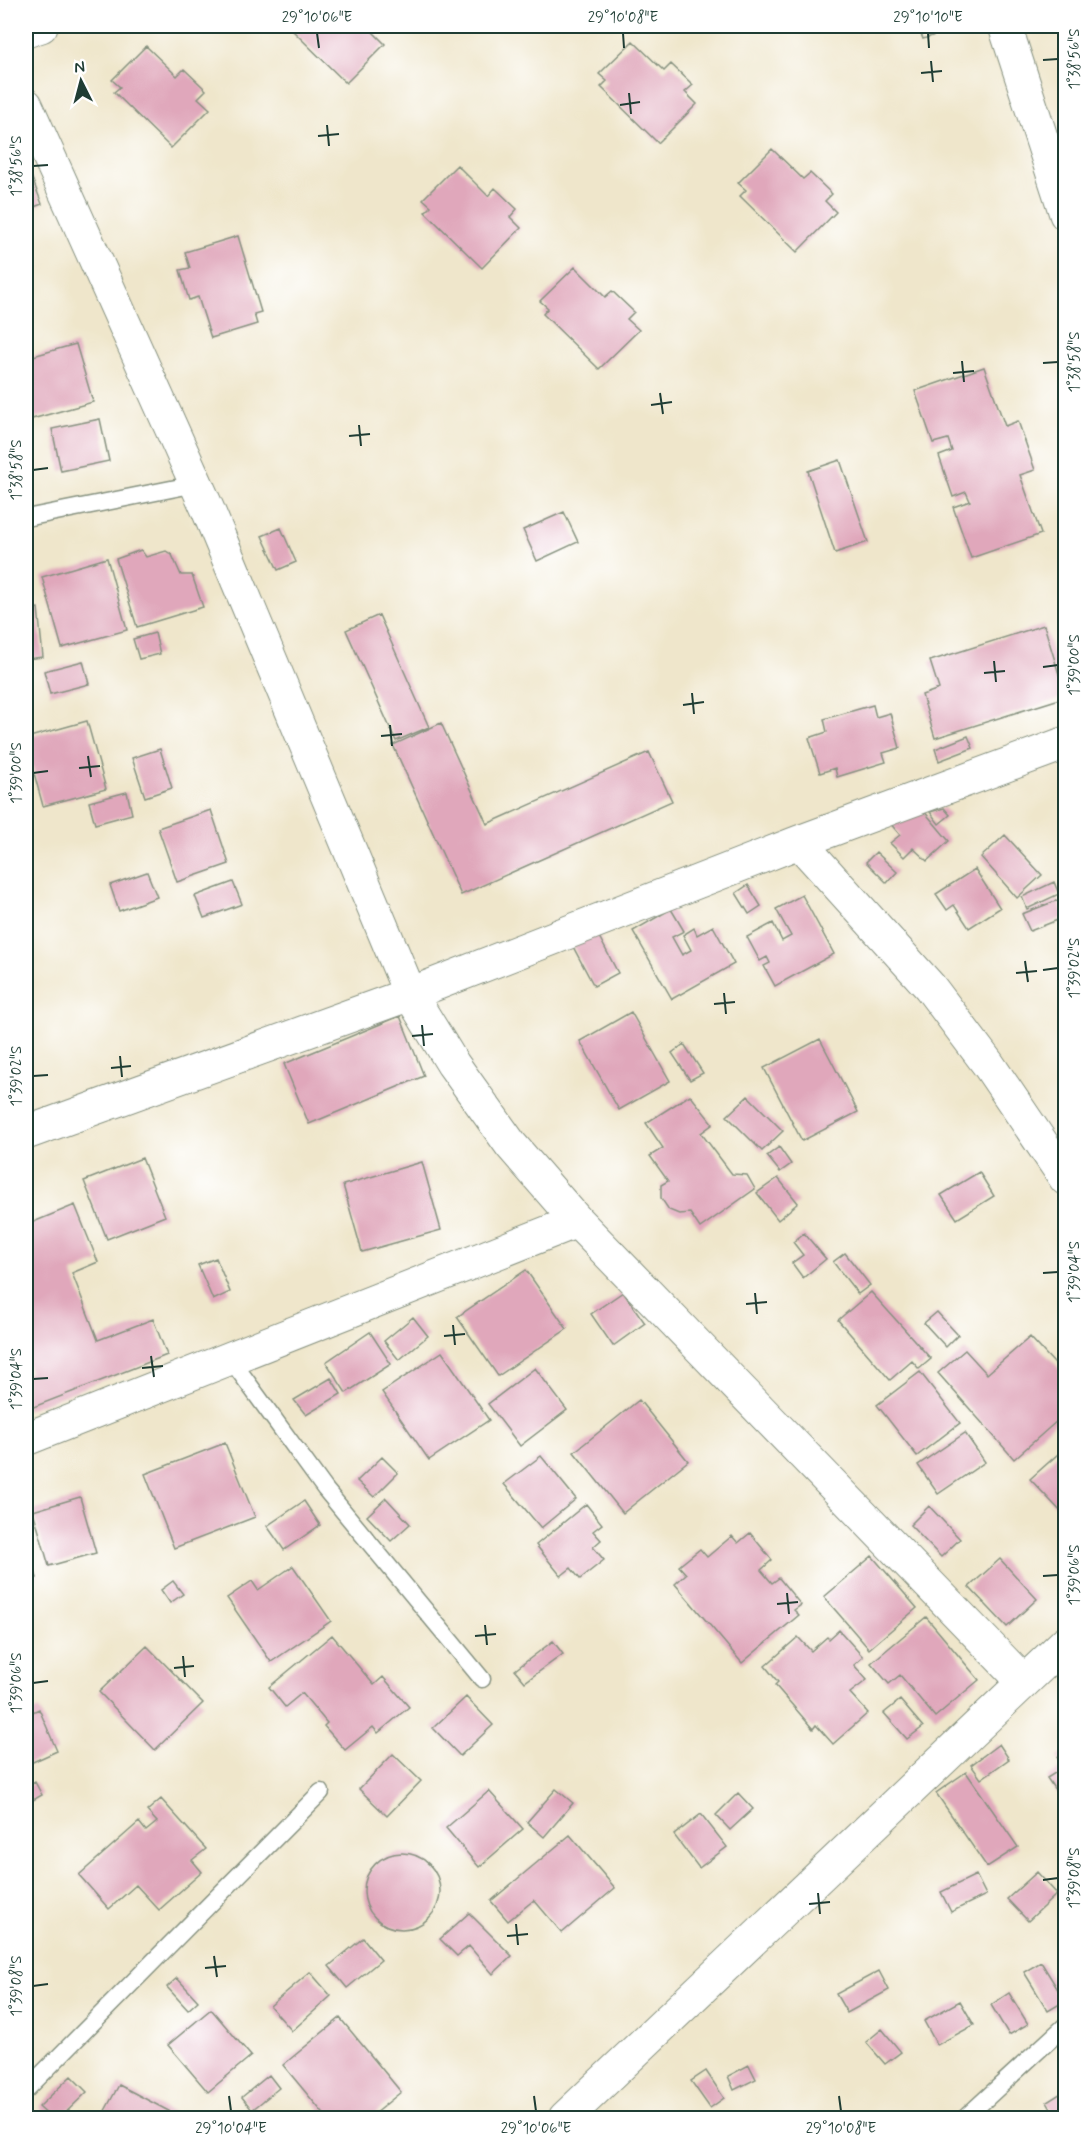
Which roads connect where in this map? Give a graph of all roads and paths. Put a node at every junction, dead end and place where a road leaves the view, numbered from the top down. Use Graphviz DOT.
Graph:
graph roads {
  1 [pos="41,26"];
  2 [pos="1005,26"];
  3 [pos="26,32"];
  4 [pos="26,105"];
  5 [pos="1065,214"];
  6 [pos="196,484"];
  7 [pos="26,518"];
  8 [pos="1065,743"];
  9 [pos="800,842"];
  10 [pos="410,994"];
  11 [pos="26,1133"];
  12 [pos="1065,1179"];
  13 [pos="577,1221"];
  14 [pos="229,1357"];
  15 [pos="26,1439"];
  16 [pos="1065,1642"];
  17 [pos="482,1679"];
  18 [pos="1024,1682"];
  19 [pos="321,1792"];
  20 [pos="1065,2025"];
  21 [pos="26,2090"];
  22 [pos="565,2118"];
  23 [pos="964,2118"];
  1 -- 3 [label="street"];
  2 -- 5 [label="street"];
  4 -- 6 [label="street"];
  6 -- 7 [label="lane"];
  6 -- 10 [label="street"];
  8 -- 9 [label="street"];
  9 -- 10 [label="street"];
  9 -- 12 [label="street"];
  10 -- 11 [label="street"];
  10 -- 13 [label="street"];
  13 -- 14 [label="street"];
  13 -- 18 [label="street"];
  14 -- 15 [label="street"];
  14 -- 17 [label="lane"];
  16 -- 18 [label="street"];
  18 -- 22 [label="street"];
  19 -- 21 [label="lane"];
  20 -- 23 [label="lane"];
}
